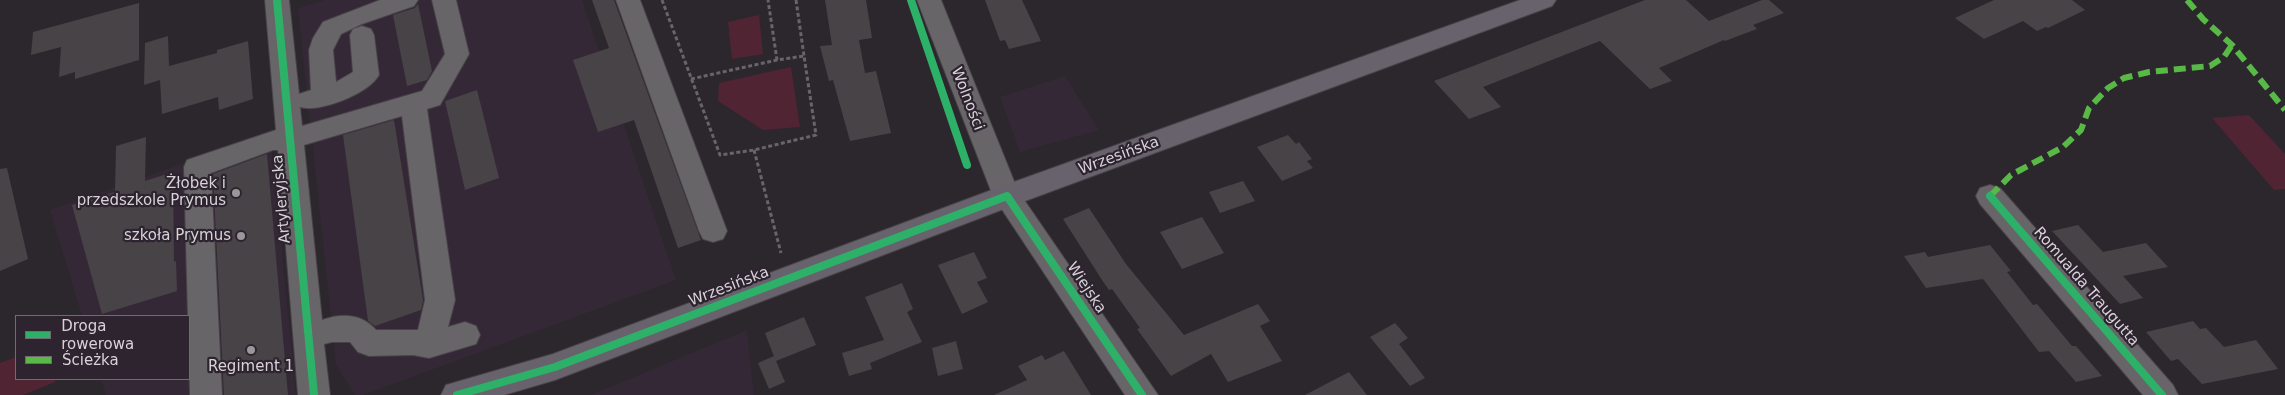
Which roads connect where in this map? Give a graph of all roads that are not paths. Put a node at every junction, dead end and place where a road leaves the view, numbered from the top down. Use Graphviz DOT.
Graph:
graph roads {
  1 [pos="277,0"];
  2 [pos="406,0"];
  3 [pos="444,0"];
  4 [pos="628,0"];
  5 [pos="929,0"];
  6 [pos="1544,0"];
  7 [pos="362,34"];
  8 [pos="324,96"];
  9 [pos="414,103"];
  10 [pos="287,107"];
  11 [pos="290,137"];
  12 [pos="1008,196"];
  13 [pos="1990,196"];
  14 [pos="713,231"];
  15 [pos="465,335"];
  16 [pos="308,337"];
  17 [pos="429,345"];
  18 [pos="555,368"];
  19 [pos="206,395"];
  20 [pos="314,395"];
  21 [pos="458,395"];
  22 [pos="512,395"];
  23 [pos="1142,395"];
  24 [pos="2162,395"];
  1 -- 10 [label="street, Artyleryjska"];
  2 -- 8 [label="street"];
  3 -- 9 [label="street"];
  4 -- 14 [label="street"];
  5 -- 12 [label="street, Wolności"];
  6 -- 12 [label="main road, Wrzesińska"];
  7 -- 8 [label="street"];
  8 -- 10 [label="street"];
  9 -- 11 [label="street"];
  9 -- 17 [label="street"];
  10 -- 11 [label="street, Artyleryjska"];
  11 -- 16 [label="street, Artyleryjska"];
  11 -- 19 [label="street"];
  12 -- 18 [label="main road, Wrzesińska"];
  12 -- 23 [label="street, Wiejska"];
  13 -- 24 [label="street, Romualda Traugutta"];
  15 -- 17 [label="street"];
  16 -- 17 [label="street"];
  16 -- 20 [label="street, Artyleryjska"];
  18 -- 21 [label="main road, Wrzesińska"];
  18 -- 22 [label="main road, Wrzesińska"];
}
